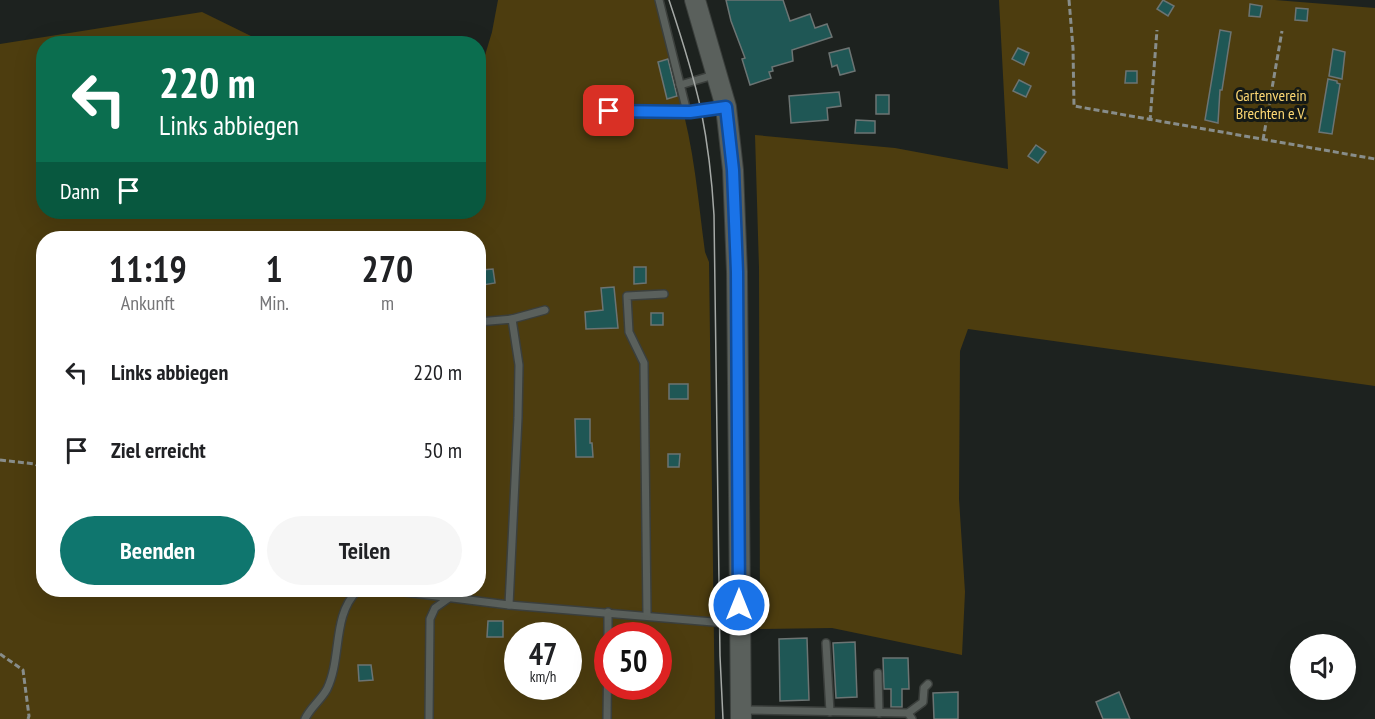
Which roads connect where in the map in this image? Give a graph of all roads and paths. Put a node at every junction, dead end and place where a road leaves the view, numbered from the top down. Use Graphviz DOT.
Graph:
graph roads {
  1 [pos="659,0"];
  2 [pos="695,0"];
  3 [pos="1069,0"];
  4 [pos="1157,30"];
  5 [pos="1282,31"];
  6 [pos="716,74"];
  7 [pos="680,85"];
  8 [pos="726,107"];
  9 [pos="609,111"];
  10 [pos="687,112"];
  11 [pos="1150,121"];
  12 [pos="1263,140"];
  13 [pos="1375,159"];
  14 [pos="664,294"];
  15 [pos="545,310"];
  16 [pos="512,319"];
  17 [pos="486,321"];
  18 [pos="0,460"];
  19 [pos="36,465"];
  20 [pos="351,597"];
  21 [pos="441,597"];
  22 [pos="449,598"];
  23 [pos="509,605"];
  24 [pos="608,612"];
  25 [pos="647,615"];
  26 [pos="608,622"];
  27 [pos="739,624"];
  28 [pos="826,643"];
  29 [pos="0,654"];
  30 [pos="878,673"];
  31 [pos="928,684"];
  32 [pos="607,700"];
  33 [pos="830,712"];
  34 [pos="879,713"];
  35 [pos="741,715"];
  36 [pos="910,716"];
  37 [pos="28,719"];
  38 [pos="304,719"];
  39 [pos="429,719"];
  40 [pos="607,719"];
  1 -- 7 [label="lane"];
  2 -- 6 [label="main road"];
  3 -- 11 [label="path"];
  4 -- 11 [label="path"];
  5 -- 12 [label="path"];
  6 -- 7 [label="lane"];
  6 -- 8 [label="main road"];
  7 -- 10 [label="lane"];
  8 -- 10 [label="lane"];
  8 -- 27 [label="main road"];
  9 -- 10 [label="lane"];
  11 -- 12 [label="path"];
  12 -- 13 [label="path"];
  14 -- 25 [label="lane"];
  15 -- 16 [label="lane"];
  16 -- 17 [label="lane"];
  16 -- 23 [label="lane"];
  18 -- 19 [label="path"];
  20 -- 38 [label="lane"];
  21 -- 22 [label="lane"];
  22 -- 23 [label="lane"];
  22 -- 39 [label="lane"];
  23 -- 24 [label="lane"];
  24 -- 25 [label="lane"];
  24 -- 26 [label="lane"];
  25 -- 27 [label="lane"];
  27 -- 35 [label="main road"];
  28 -- 33 [label="lane"];
  29 -- 37 [label="path"];
  30 -- 34 [label="lane"];
  31 -- 36 [label="lane"];
  32 -- 40 [label="lane"];
  33 -- 34 [label="lane"];
  33 -- 35 [label="lane"];
  34 -- 36 [label="lane"];
}
